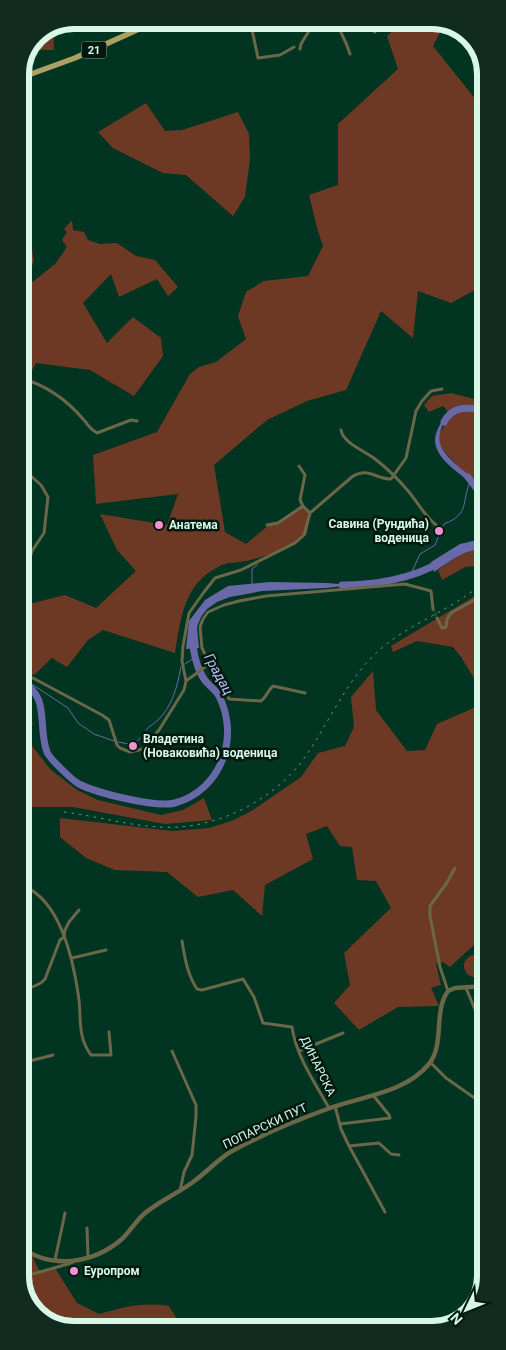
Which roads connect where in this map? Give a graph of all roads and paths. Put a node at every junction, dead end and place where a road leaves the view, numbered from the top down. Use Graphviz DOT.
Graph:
graph roads {
  1 [pos="140,29"];
  2 [pos="252,29"];
  3 [pos="309,29"];
  4 [pos="340,29"];
  5 [pos="370,29"];
  6 [pos="375,32"];
  7 [pos="294,47"];
  8 [pos="300,49"];
  9 [pos="350,54"];
  10 [pos="29,76"];
  11 [pos="29,380"];
  12 [pos="442,389"];
  13 [pos="137,420"];
  14 [pos="341,430"];
  15 [pos="299,466"];
  16 [pos="29,475"];
  17 [pos="393,476"];
  18 [pos="303,506"];
  19 [pos="310,513"];
  20 [pos="266,525"];
  21 [pos="436,525"];
  22 [pos="29,560"];
  23 [pos="477,598"];
  24 [pos="434,610"];
  25 [pos="437,618"];
  26 [pos="207,665"];
  27 [pos="29,678"];
  28 [pos="186,681"];
  29 [pos="305,693"];
  30 [pos="455,868"];
  31 [pos="29,889"];
  32 [pos="79,910"];
  33 [pos="64,937"];
  34 [pos="182,941"];
  35 [pos="106,950"];
  36 [pos="72,958"];
  37 [pos="477,987"];
  38 [pos="466,988"];
  39 [pos="29,989"];
  40 [pos="448,991"];
  41 [pos="477,1013"];
  42 [pos="109,1032"];
  43 [pos="343,1033"];
  44 [pos="172,1051"];
  45 [pos="299,1051"];
  46 [pos="53,1055"];
  47 [pos="29,1061"];
  48 [pos="430,1062"];
  49 [pos="373,1095"];
  50 [pos="477,1100"];
  51 [pos="335,1106"];
  52 [pos="329,1108"];
  53 [pos="340,1124"];
  54 [pos="349,1146"];
  55 [pos="399,1155"];
  56 [pos="180,1190"];
  57 [pos="385,1212"];
  58 [pos="64,1213"];
  59 [pos="87,1228"];
  60 [pos="29,1252"];
  61 [pos="88,1258"];
  62 [pos="55,1261"];
  63 [pos="73,1262"];
  64 [pos="29,1275"];
  1 -- 10 [label="main road, 21"];
  2 -- 7 [label="street"];
  3 -- 8 [label="street"];
  4 -- 9 [label="street"];
  5 -- 6 [label="street"];
  11 -- 13 [label="street"];
  12 -- 17 [label="street"];
  14 -- 17 [label="street"];
  15 -- 18 [label="street"];
  16 -- 22 [label="street"];
  17 -- 19 [label="street"];
  17 -- 21 [label="street"];
  18 -- 19 [label="street"];
  18 -- 20 [label="street"];
  19 -- 28 [label="street"];
  23 -- 25 [label="street"];
  24 -- 26 [label="street"];
  26 -- 28 [label="street"];
  26 -- 29 [label="street"];
  27 -- 28 [label="street"];
  30 -- 40 [label="street"];
  31 -- 33 [label="street"];
  32 -- 33 [label="street"];
  33 -- 36 [label="street"];
  33 -- 39 [label="street"];
  34 -- 45 [label="street, ДИНАРСКА"];
  35 -- 36 [label="street"];
  36 -- 42 [label="street"];
  37 -- 38 [label="street"];
  38 -- 40 [label="street"];
  38 -- 41 [label="street"];
  40 -- 48 [label="street"];
  43 -- 45 [label="street"];
  44 -- 56 [label="street"];
  45 -- 52 [label="street, ДИНАРСКА"];
  46 -- 47 [label="street"];
  48 -- 49 [label="street, ПОПАРСКИ ПУТ"];
  48 -- 50 [label="street"];
  49 -- 51 [label="street, ПОПАРСКИ ПУТ"];
  49 -- 53 [label="street"];
  51 -- 52 [label="street, ПОПАРСКИ ПУТ"];
  51 -- 53 [label="street"];
  52 -- 56 [label="street, ПОПАРСКИ ПУТ"];
  53 -- 54 [label="street"];
  54 -- 55 [label="street"];
  54 -- 57 [label="street"];
  56 -- 61 [label="street, ПОПАРСКИ ПУТ"];
  58 -- 62 [label="street"];
  59 -- 61 [label="street"];
  60 -- 62 [label="street, ПОПАРСКИ ПУТ"];
  61 -- 63 [label="street, ПОПАРСКИ ПУТ"];
  62 -- 63 [label="street, ПОПАРСКИ ПУТ"];
  63 -- 64 [label="street"];
}
